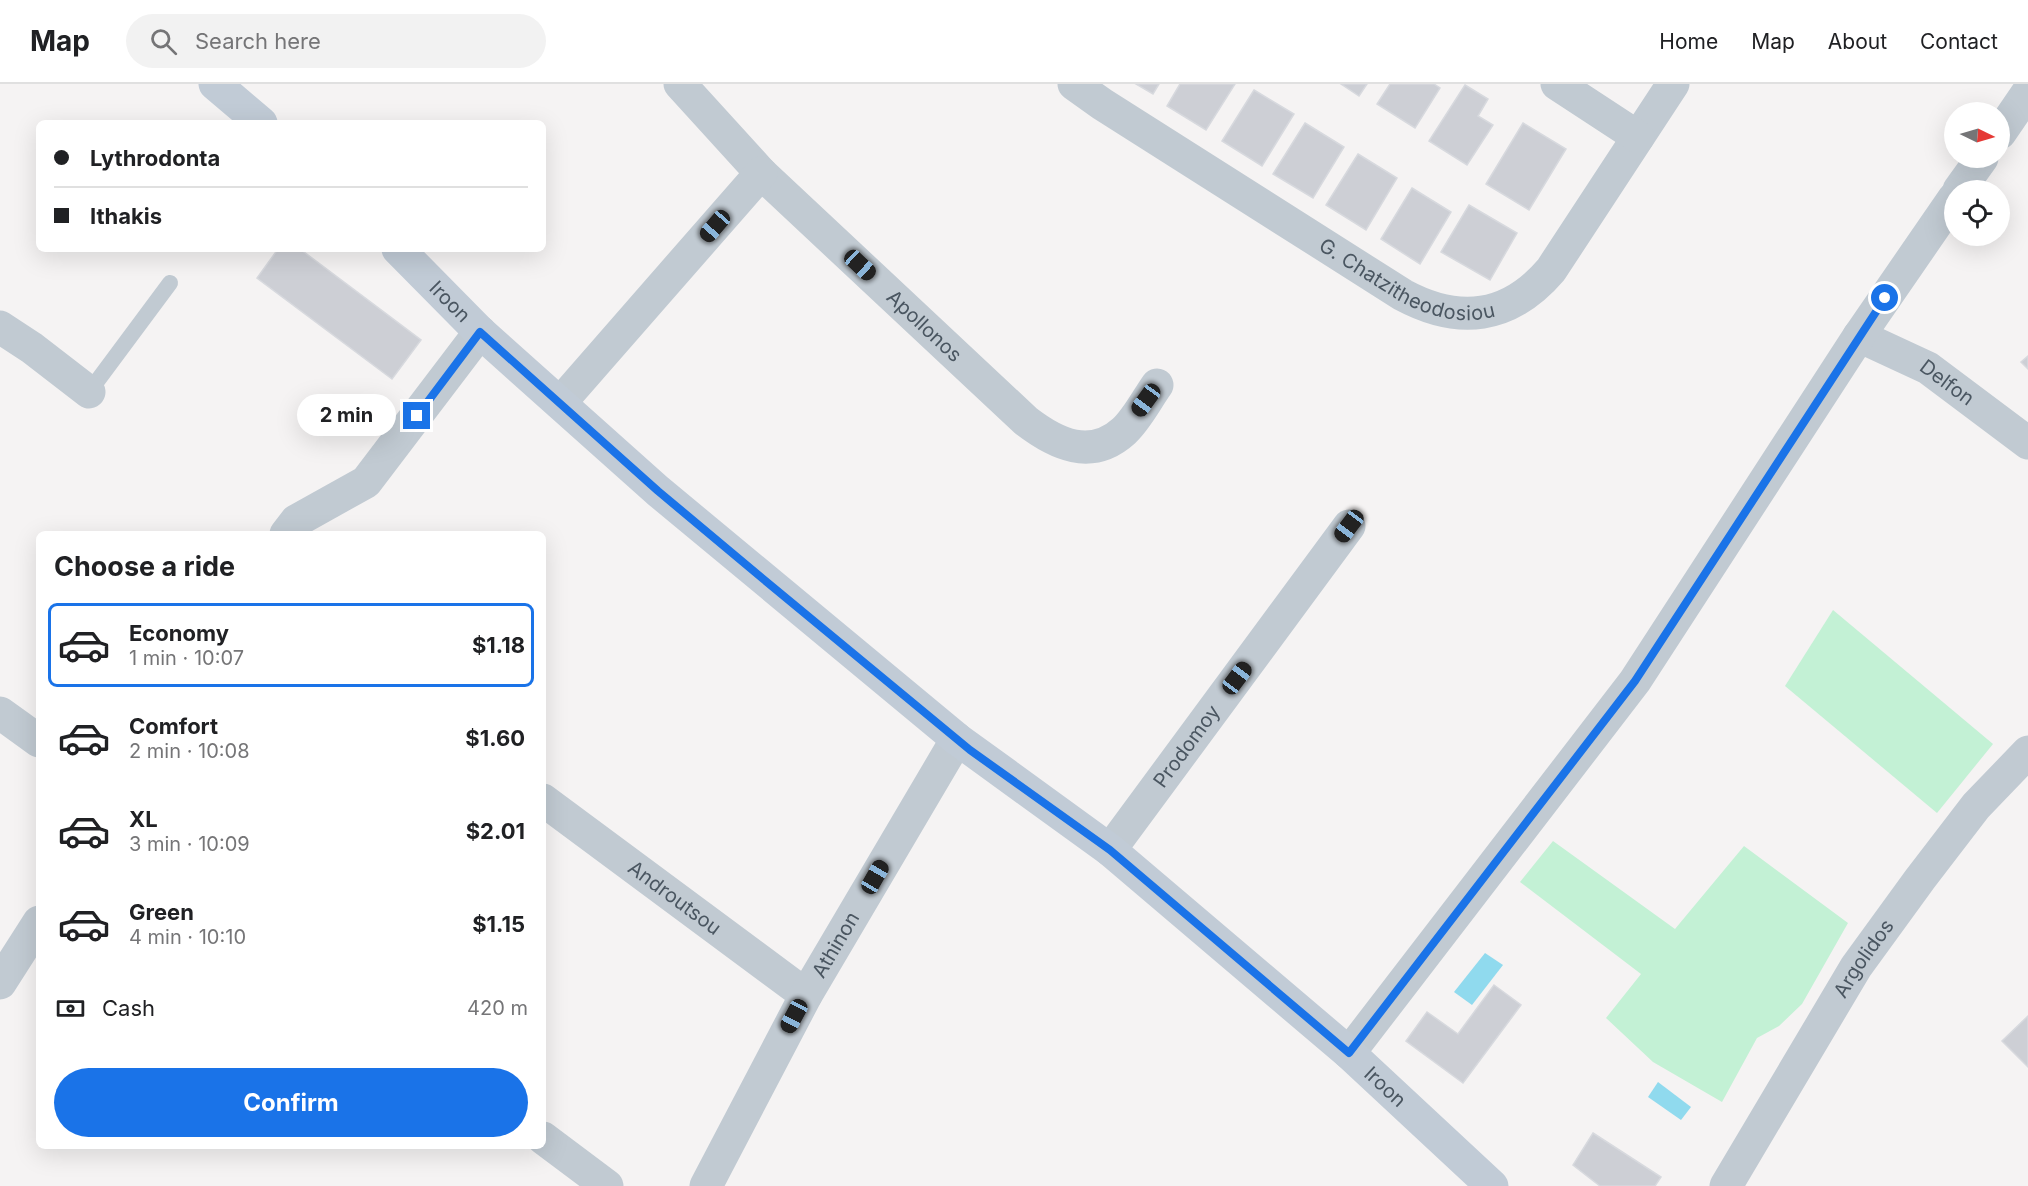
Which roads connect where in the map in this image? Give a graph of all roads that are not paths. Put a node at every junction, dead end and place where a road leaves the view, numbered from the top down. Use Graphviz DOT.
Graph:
graph roads {
  1 [pos="215,84"];
  2 [pos="680,84"];
  3 [pos="1074,84"];
  4 [pos="1557,84"];
  5 [pos="1673,84"];
  6 [pos="2028,92"];
  7 [pos="2010,118"];
  8 [pos="257,120"];
  9 [pos="1638,137"];
  10 [pos="762,172"];
  11 [pos="1944,212"];
  12 [pos="401,252"];
  13 [pos="170,283"];
  14 [pos="0,327"];
  15 [pos="480,332"];
  16 [pos="1858,336"];
  17 [pos="1157,385"];
  18 [pos="89,392"];
  19 [pos="560,403"];
  20 [pos="2028,443"];
  21 [pos="1349,526"];
  22 [pos="288,531"];
  23 [pos="0,713"];
  24 [pos="36,739"];
  25 [pos="957,739"];
  26 [pos="2028,752"];
  27 [pos="546,802"];
  28 [pos="1110,850"];
  29 [pos="36,927"];
  30 [pos="0,983"];
  31 [pos="806,995"];
  32 [pos="1349,1053"];
  33 [pos="546,1140"];
  34 [pos="607,1186"];
  35 [pos="705,1186"];
  36 [pos="1492,1186"];
  37 [pos="1726,1186"];
  1 -- 8 [label="street"];
  2 -- 10 [label="street, Apollonos"];
  3 -- 9 [label="street, G. Chatzitheodosiou"];
  4 -- 9 [label="street"];
  5 -- 9 [label="street, G. Chatzitheodosiou"];
  6 -- 7 [label="street"];
  10 -- 17 [label="street, Apollonos"];
  10 -- 19 [label="street"];
  11 -- 16 [label="street"];
  12 -- 15 [label="street, Iroon"];
  13 -- 18 [label="lane"];
  14 -- 18 [label="street"];
  15 -- 19 [label="street, Iroon"];
  15 -- 22 [label="street"];
  16 -- 20 [label="street, Delfon"];
  16 -- 32 [label="street"];
  19 -- 25 [label="street, Iroon"];
  21 -- 28 [label="street, Prodomoy"];
  23 -- 24 [label="street"];
  25 -- 28 [label="street, Iroon"];
  25 -- 31 [label="street, Athinon"];
  26 -- 37 [label="street, Argolidos"];
  27 -- 31 [label="street, Androutsou"];
  28 -- 32 [label="street, Iroon"];
  29 -- 30 [label="street"];
  31 -- 35 [label="street, Athinon"];
  32 -- 36 [label="street, Iroon"];
  33 -- 34 [label="street"];
}
